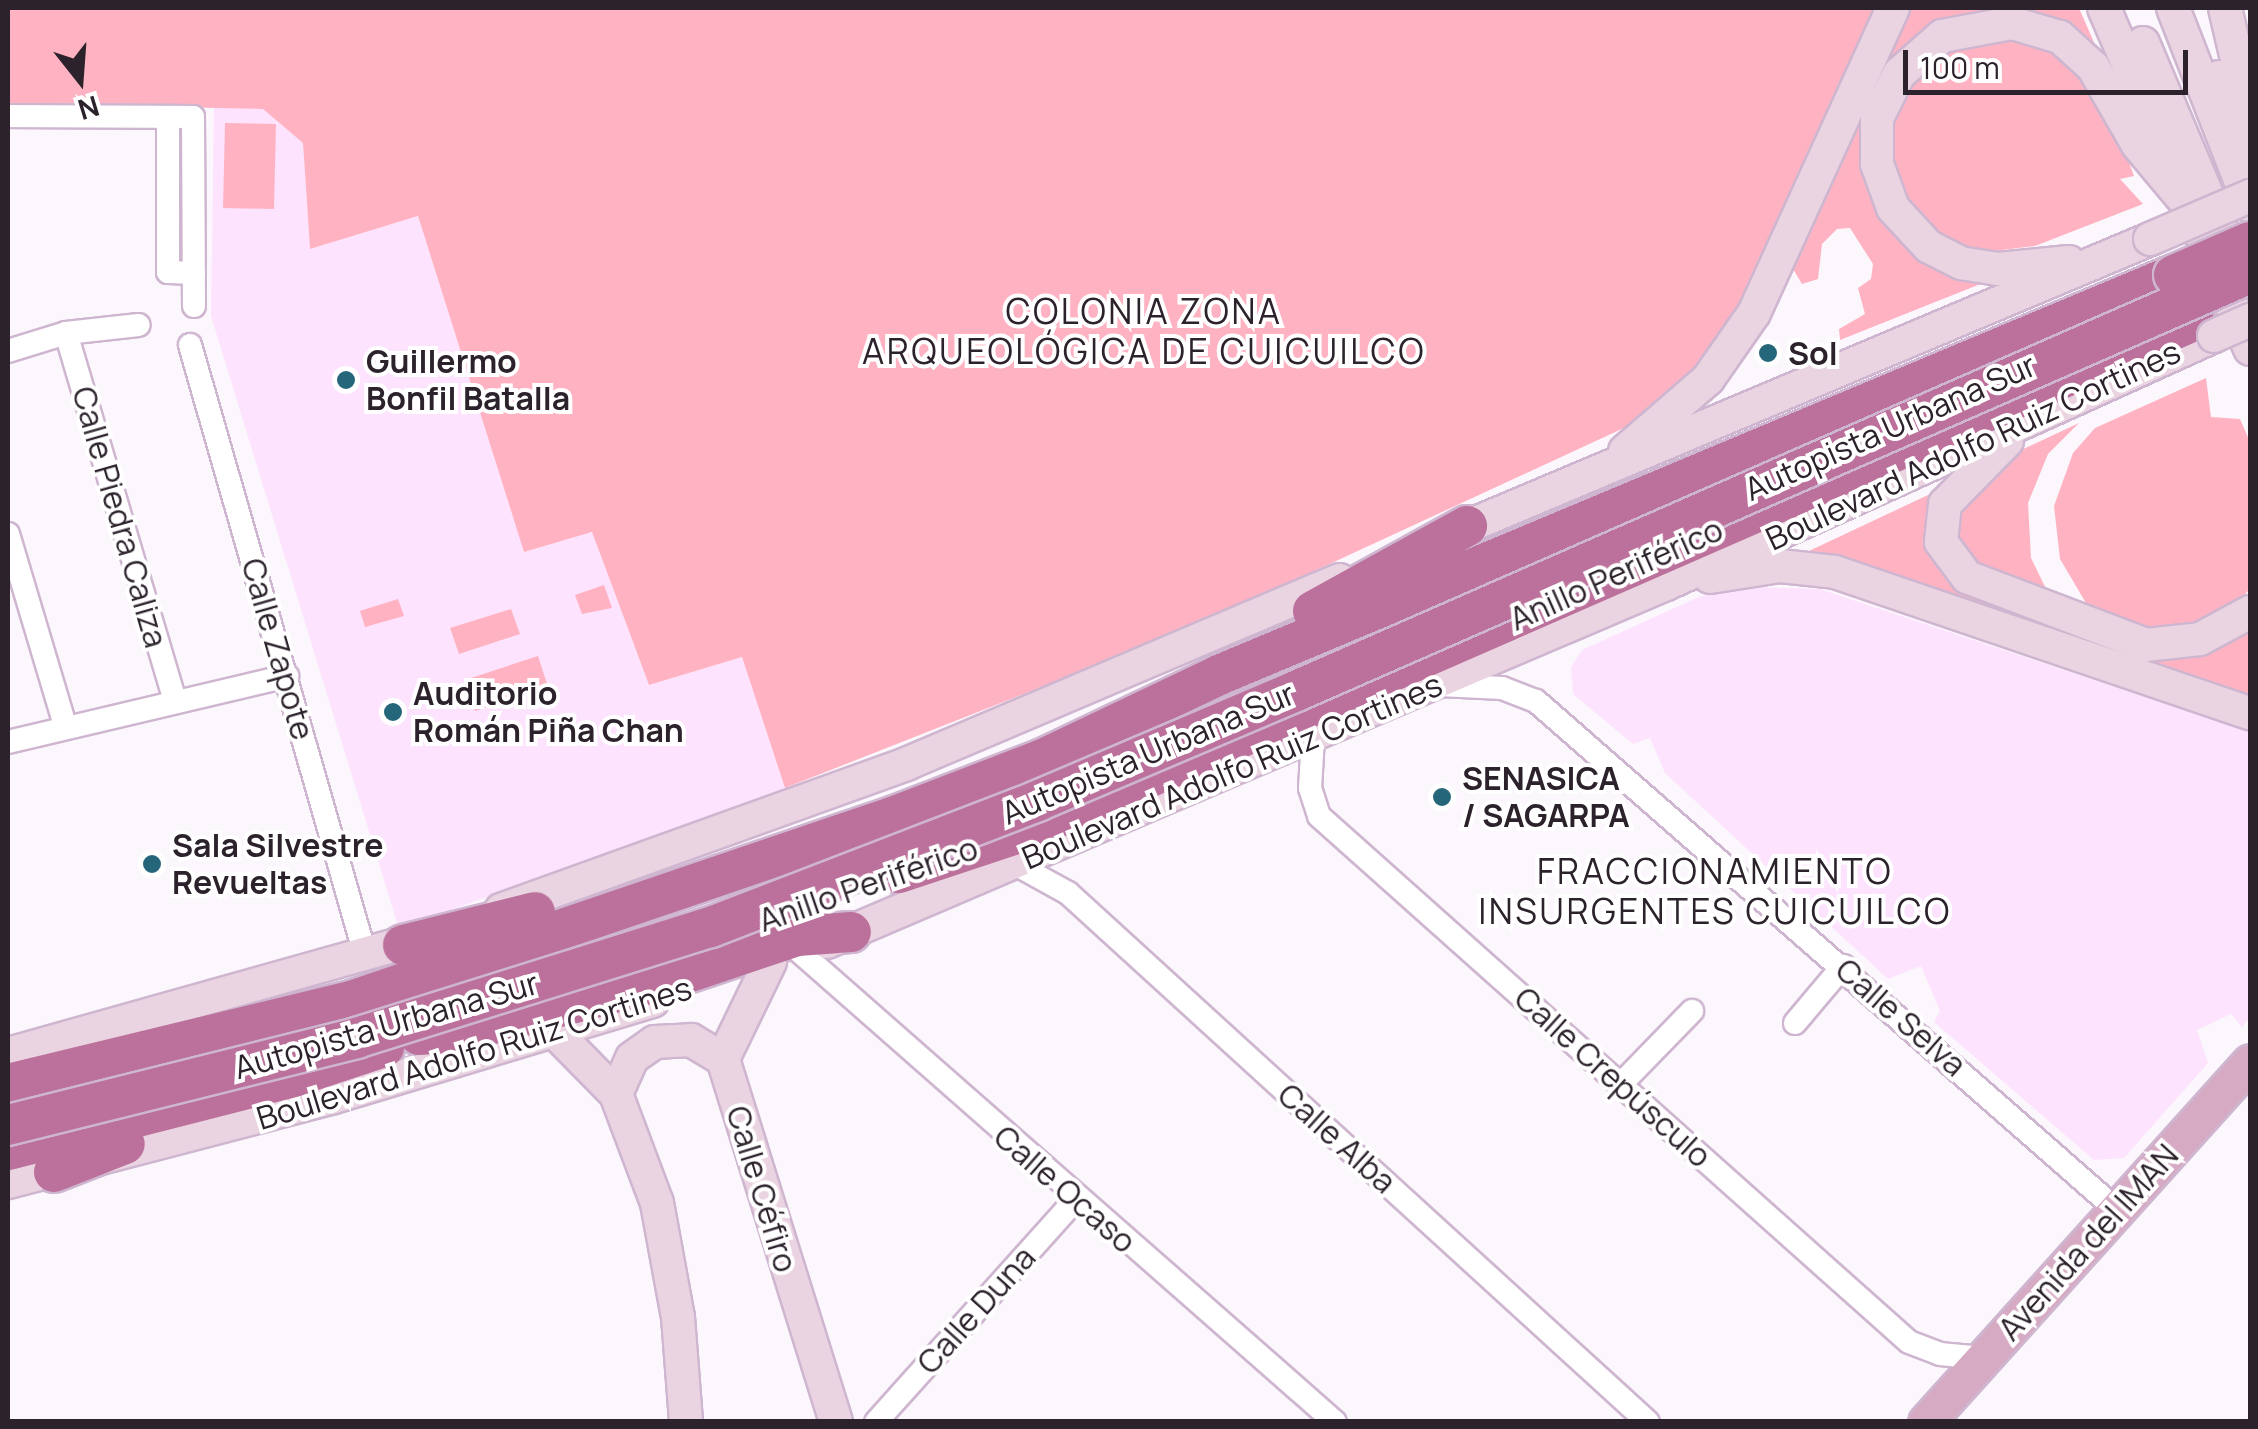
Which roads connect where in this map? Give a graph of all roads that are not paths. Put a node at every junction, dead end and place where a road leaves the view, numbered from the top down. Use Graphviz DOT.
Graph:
graph roads {
  1 [pos="1892,8"];
  2 [pos="2104,8"];
  3 [pos="2127,8"];
  4 [pos="2225,8"];
  5 [pos="2174,11"];
  6 [pos="8,116"];
  7 [pos="2250,137"];
  8 [pos="2250,145"];
  9 [pos="2250,196"];
  10 [pos="2186,201"];
  11 [pos="2250,206"];
  12 [pos="2250,242"];
  13 [pos="2118,252"];
  14 [pos="2250,256"];
  15 [pos="2250,273"];
  16 [pos="2250,298"];
  17 [pos="194,306"];
  18 [pos="2250,320"];
  19 [pos="139,325"];
  20 [pos="2204,328"];
  21 [pos="66,332"];
  22 [pos="190,345"];
  23 [pos="2250,348"];
  24 [pos="8,351"];
  25 [pos="2048,409"];
  26 [pos="1602,471"];
  27 [pos="1467,526"];
  28 [pos="8,534"];
  29 [pos="1666,584"];
  30 [pos="2250,612"];
  31 [pos="286,676"];
  32 [pos="1432,685"];
  33 [pos="175,702"];
  34 [pos="2250,712"];
  35 [pos="66,728"];
  36 [pos="1313,738"];
  37 [pos="8,742"];
  38 [pos="1043,759"];
  39 [pos="806,845"];
  40 [pos="1017,865"];
  41 [pos="851,932"];
  42 [pos="384,950"];
  43 [pos="785,957"];
  44 [pos="1843,966"];
  45 [pos="1692,1010"];
  46 [pos="1795,1024"];
  47 [pos="556,1032"];
  48 [pos="420,1035"];
  49 [pos="8,1054"];
  50 [pos="722,1060"];
  51 [pos="2250,1062"];
  52 [pos="294,1078"];
  53 [pos="8,1084"];
  54 [pos="1621,1084"];
  55 [pos="616,1094"];
  56 [pos="8,1099"];
  57 [pos="8,1125"];
  58 [pos="8,1150"];
  59 [pos="54,1172"];
  60 [pos="8,1182"];
  61 [pos="1076,1199"];
  62 [pos="2117,1210"];
  63 [pos="1983,1358"];
  64 [pos="686,1422"];
  65 [pos="836,1422"];
  66 [pos="876,1422"];
  67 [pos="1335,1422"];
  68 [pos="1648,1422"];
  69 [pos="1926,1422"];
  1 -- 26 [label="main road"];
  2 -- 10 [label="main road"];
  3 -- 16 [label="main road"];
  4 -- 7 [label="main road"];
  5 -- 8 [label="main road"];
  5 -- 11 [label="main road"];
  6 -- 17 [label="street"];
  9 -- 13 [label="main road, bridge"];
  10 -- 13 [label="main road"];
  10 -- 23 [label="main road"];
  12 -- 38 [label="highway, Anillo Periférico, bridge"];
  13 -- 26 [label="main road"];
  14 -- 56 [label="highway, Autopista Urbana Sur"];
  15 -- 57 [label="highway, Autopista Urbana Sur, bridge"];
  16 -- 20 [label="highway, Anillo Periférico"];
  18 -- 20 [label="main road, Boulevard Adolfo Ruiz Cortines, bridge"];
  19 -- 21 [label="street"];
  20 -- 25 [label="main road, Boulevard Adolfo Ruiz Cortines"];
  20 -- 48 [label="highway, Anillo Periférico"];
  21 -- 24 [label="street"];
  21 -- 33 [label="street, Calle Piedra Caliza"];
  22 -- 31 [label="street, Calle Zapote"];
  25 -- 29 [label="main road, Boulevard Adolfo Ruiz Cortines"];
  25 -- 30 [label="main road"];
  26 -- 27 [label="main road"];
  27 -- 38 [label="highway"];
  27 -- 42 [label="main road"];
  28 -- 35 [label="street"];
  29 -- 32 [label="main road, Boulevard Adolfo Ruiz Cortines"];
  29 -- 34 [label="main road"];
  31 -- 33 [label="street"];
  31 -- 42 [label="street, Calle Zapote"];
  32 -- 36 [label="main road, Boulevard Adolfo Ruiz Cortines"];
  32 -- 44 [label="street, Calle Selva"];
  33 -- 35 [label="street"];
  35 -- 37 [label="street"];
  36 -- 40 [label="main road, Boulevard Adolfo Ruiz Cortines"];
  36 -- 54 [label="street, Calle Crepúsculo"];
  38 -- 39 [label="highway, Anillo Periférico"];
  39 -- 42 [label="highway"];
  39 -- 53 [label="highway, Anillo Periférico"];
  40 -- 41 [label="main road, Boulevard Adolfo Ruiz Cortines"];
  40 -- 68 [label="street, Calle Alba"];
  41 -- 43 [label="main road, Boulevard Adolfo Ruiz Cortines"];
  41 -- 48 [label="highway"];
  42 -- 49 [label="main road"];
  43 -- 47 [label="main road, Boulevard Adolfo Ruiz Cortines"];
  43 -- 50 [label="main road"];
  43 -- 61 [label="street, Calle Ocaso"];
  44 -- 46 [label="street"];
  44 -- 62 [label="street, Calle Selva"];
  45 -- 54 [label="street"];
  47 -- 55 [label="main road"];
  47 -- 59 [label="main road, Boulevard Adolfo Ruiz Cortines"];
  48 -- 52 [label="highway, Anillo Periférico"];
  50 -- 55 [label="main road"];
  50 -- 65 [label="main road, Calle Céfiro"];
  51 -- 62 [label="main road, Avenida del IMAN"];
  52 -- 58 [label="highway, Anillo Periférico"];
  52 -- 59 [label="highway"];
  54 -- 63 [label="street, Calle Crepúsculo"];
  55 -- 64 [label="main road"];
  59 -- 60 [label="main road, Boulevard Adolfo Ruiz Cortines"];
  61 -- 66 [label="street, Calle Duna"];
  61 -- 67 [label="street, Calle Ocaso"];
  62 -- 63 [label="main road, Avenida del IMAN"];
  63 -- 69 [label="main road, Avenida del IMAN"];
}
